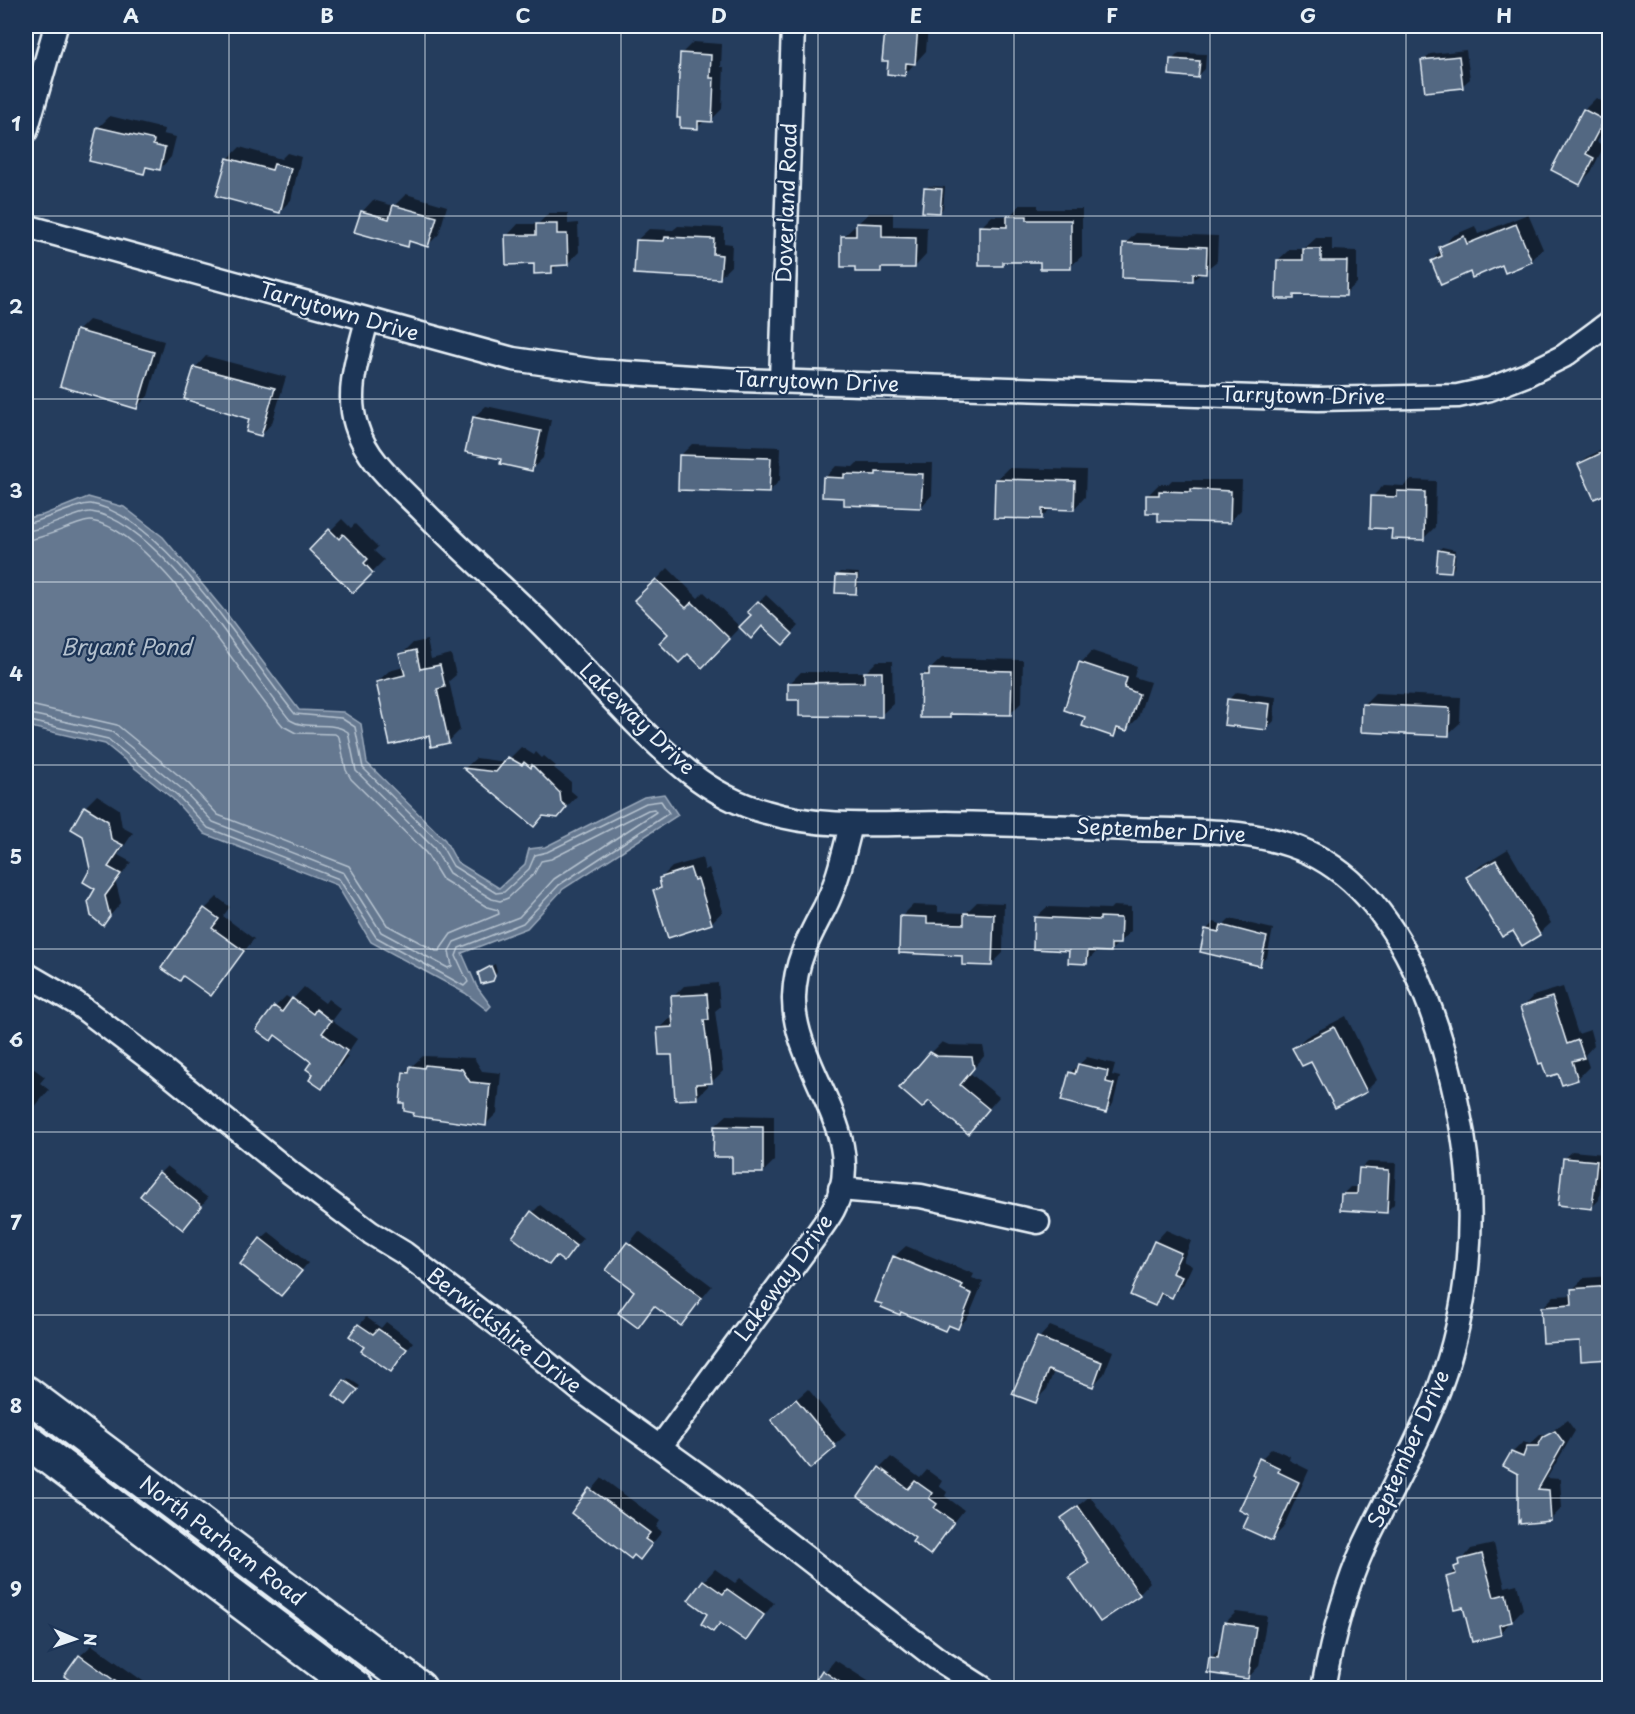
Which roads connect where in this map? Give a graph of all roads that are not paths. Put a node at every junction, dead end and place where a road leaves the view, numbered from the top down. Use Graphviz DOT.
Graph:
graph roads {
  1 [pos="56,26"];
  2 [pos="793,26"];
  3 [pos="26,131"];
  4 [pos="26,226"];
  5 [pos="367,320"];
  6 [pos="1610,322"];
  7 [pos="780,380"];
  8 [pos="851,825"];
  9 [pos="26,974"];
  10 [pos="840,1189"];
  11 [pos="1038,1222"];
  12 [pos="26,1393"];
  13 [pos="26,1440"];
  14 [pos="660,1447"];
  15 [pos="356,1689"];
  16 [pos="419,1689"];
  17 [pos="983,1689"];
  18 [pos="1323,1689"];
  1 -- 3 [label="street"];
  2 -- 7 [label="street, Doverland Road"];
  4 -- 5 [label="street, Tarrytown Drive"];
  5 -- 7 [label="street, Tarrytown Drive"];
  5 -- 8 [label="street, Lakeway Drive"];
  6 -- 7 [label="street, Tarrytown Drive"];
  8 -- 10 [label="street, Lakeway Drive"];
  8 -- 18 [label="street, September Drive"];
  9 -- 14 [label="street, Berwickshire Drive"];
  10 -- 11 [label="street"];
  10 -- 14 [label="street, Lakeway Drive"];
  12 -- 16 [label="highway, North Parham Road"];
  13 -- 15 [label="highway, North Parham Road"];
  14 -- 17 [label="street, Berwickshire Drive"];
}
